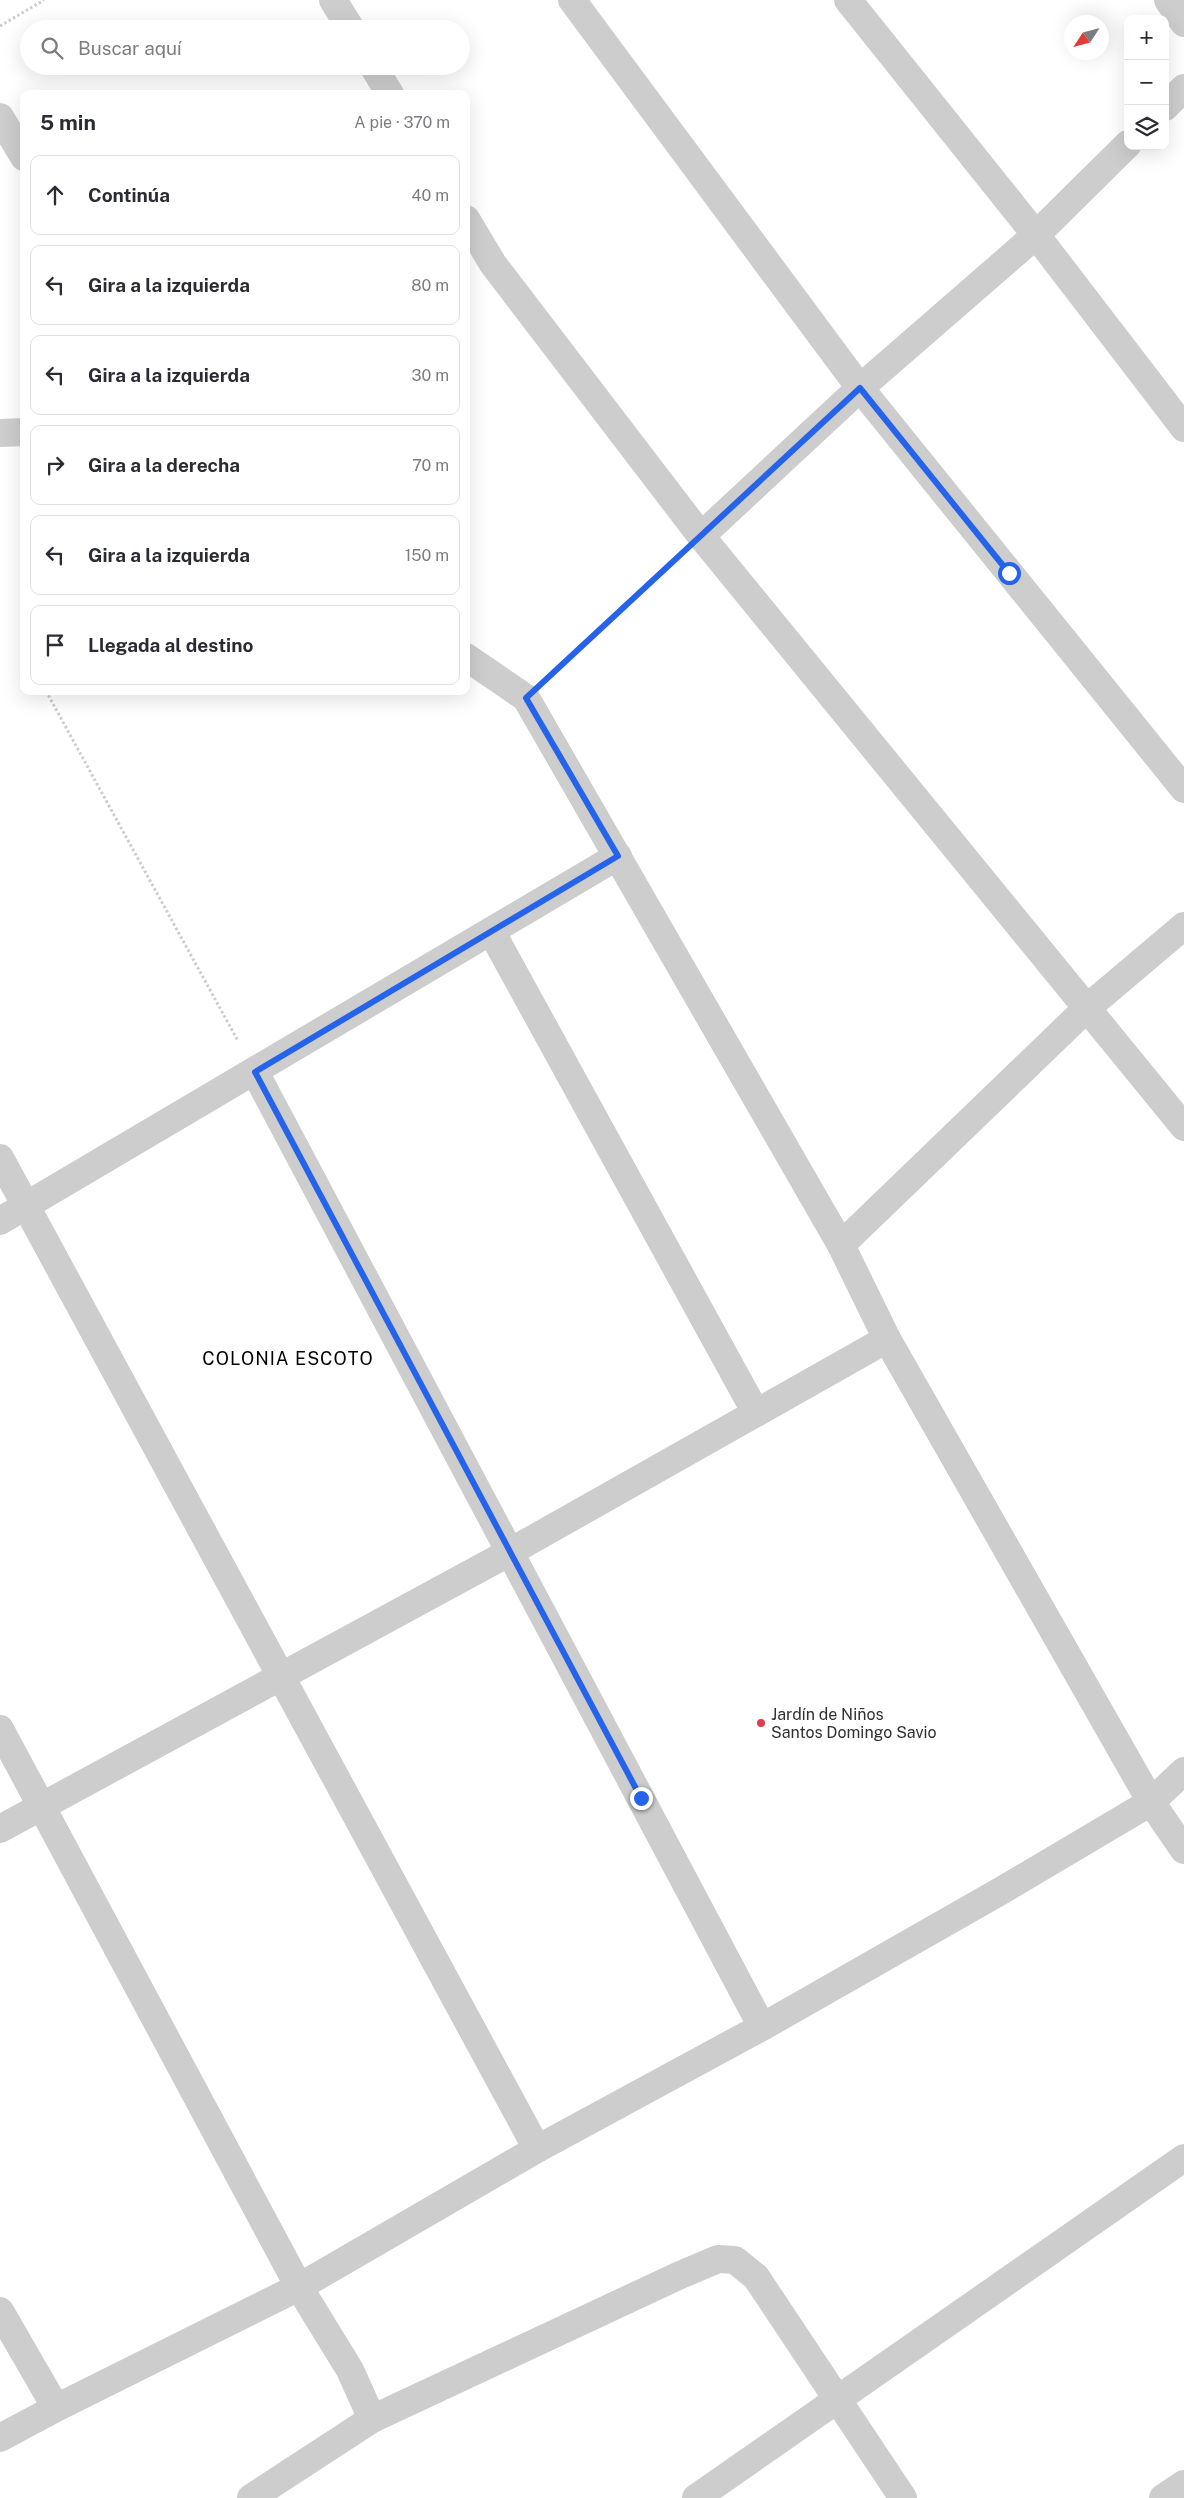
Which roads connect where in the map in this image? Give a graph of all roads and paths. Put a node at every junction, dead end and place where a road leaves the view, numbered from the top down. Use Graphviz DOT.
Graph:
graph roads {
  1 [pos="44,0"];
  2 [pos="333,0"];
  3 [pos="572,0"];
  4 [pos="848,0"];
  5 [pos="1168,0"];
  6 [pos="345,20"];
  7 [pos="1184,23"];
  8 [pos="0,26"];
  9 [pos="378,75"];
  10 [pos="1184,88"];
  11 [pos="388,90"];
  12 [pos="1166,105"];
  13 [pos="0,117"];
  14 [pos="1124,148"];
  15 [pos="20,150"];
  16 [pos="470,226"];
  17 [pos="1036,235"];
  18 [pos="860,388"];
  19 [pos="1184,428"];
  20 [pos="20,432"];
  21 [pos="0,433"];
  22 [pos="701,536"];
  23 [pos="470,660"];
  24 [pos="48,695"];
  25 [pos="526,698"];
  26 [pos="1184,789"];
  27 [pos="618,856"];
  28 [pos="1184,926"];
  29 [pos="491,931"];
  30 [pos="1087,1008"];
  31 [pos="255,1072"];
  32 [pos="1184,1127"];
  33 [pos="0,1158"];
  34 [pos="26,1206"];
  35 [pos="0,1221"];
  36 [pos="841,1245"];
  37 [pos="887,1339"];
  38 [pos="756,1413"];
  39 [pos="510,1552"];
  40 [pos="282,1678"];
  41 [pos="0,1729"];
  42 [pos="1184,1771"];
  43 [pos="1151,1802"];
  44 [pos="42,1807"];
  45 [pos="0,1829"];
  46 [pos="1184,1850"];
  47 [pos="762,2027"];
  48 [pos="537,2149"];
  49 [pos="1184,2158"];
  50 [pos="299,2287"];
  51 [pos="0,2311"];
  52 [pos="838,2399"];
  53 [pos="56,2408"];
  54 [pos="372,2419"];
  55 [pos="0,2438"];
  56 [pos="1184,2484"];
  57 [pos="251,2498"];
  58 [pos="696,2498"];
  59 [pos="903,2498"];
  60 [pos="1164,2498"];
  1 -- 8 [label="path"];
  2 -- 6 [label="street"];
  3 -- 18 [label="street"];
  4 -- 17 [label="street"];
  5 -- 7 [label="street"];
  9 -- 11 [label="street"];
  10 -- 12 [label="street"];
  13 -- 15 [label="street"];
  14 -- 17 [label="street"];
  16 -- 22 [label="street"];
  17 -- 18 [label="street"];
  17 -- 19 [label="street"];
  18 -- 22 [label="street"];
  18 -- 26 [label="street"];
  20 -- 21 [label="street"];
  22 -- 25 [label="path"];
  22 -- 30 [label="street"];
  23 -- 25 [label="street"];
  24 -- 31 [label="path"];
  25 -- 27 [label="street"];
  27 -- 29 [label="street"];
  27 -- 36 [label="street"];
  28 -- 30 [label="street"];
  29 -- 31 [label="street"];
  29 -- 38 [label="street"];
  30 -- 32 [label="street"];
  30 -- 36 [label="street"];
  31 -- 34 [label="street"];
  31 -- 39 [label="street"];
  33 -- 34 [label="street"];
  34 -- 35 [label="street"];
  34 -- 40 [label="street"];
  36 -- 37 [label="street"];
  37 -- 38 [label="street"];
  37 -- 43 [label="street"];
  38 -- 39 [label="street"];
  39 -- 40 [label="street"];
  39 -- 47 [label="street"];
  40 -- 44 [label="street"];
  40 -- 48 [label="street"];
  41 -- 44 [label="street"];
  42 -- 43 [label="street"];
  43 -- 46 [label="street"];
  43 -- 47 [label="street"];
  44 -- 45 [label="street"];
  44 -- 50 [label="street"];
  47 -- 48 [label="street"];
  48 -- 50 [label="street"];
  49 -- 52 [label="street"];
  50 -- 53 [label="street"];
  50 -- 54 [label="street"];
  51 -- 53 [label="street"];
  52 -- 54 [label="street"];
  52 -- 58 [label="street"];
  52 -- 59 [label="street"];
  53 -- 55 [label="street"];
  54 -- 57 [label="street"];
  56 -- 60 [label="street"];
}
